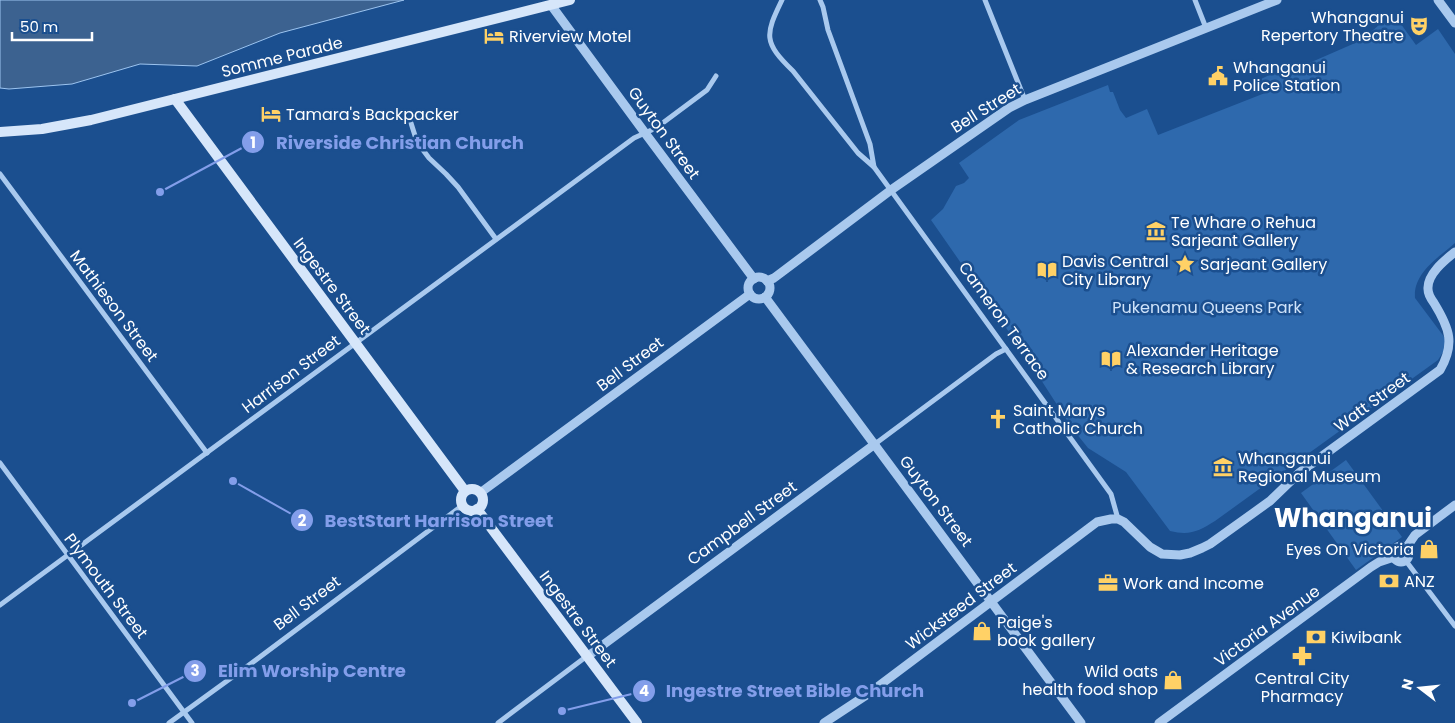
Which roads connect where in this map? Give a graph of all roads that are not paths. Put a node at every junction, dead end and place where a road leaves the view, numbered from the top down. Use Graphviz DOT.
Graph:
graph roads {
  1 [pos="570,0"];
  2 [pos="782,0"];
  3 [pos="820,0"];
  4 [pos="985,0"];
  5 [pos="1195,0"];
  6 [pos="1277,0"];
  7 [pos="1438,0"];
  8 [pos="551,5"];
  9 [pos="1455,22"];
  10 [pos="1206,28"];
  11 [pos="716,76"];
  12 [pos="175,99"];
  13 [pos="1025,100"];
  14 [pos="411,123"];
  15 [pos="0,132"];
  16 [pos="645,133"];
  17 [pos="874,167"];
  18 [pos="0,174"];
  19 [pos="891,190"];
  20 [pos="496,239"];
  21 [pos="1455,252"];
  22 [pos="754,279"];
  23 [pos="767,282"];
  24 [pos="750,294"];
  25 [pos="765,297"];
  26 [pos="1455,341"];
  27 [pos="355,342"];
  28 [pos="1006,349"];
  29 [pos="875,444"];
  30 [pos="207,453"];
  31 [pos="0,464"];
  32 [pos="465,491"];
  33 [pos="480,493"];
  34 [pos="462,505"];
  35 [pos="1455,505"];
  36 [pos="477,509"];
  37 [pos="1118,519"];
  38 [pos="1406,548"];
  39 [pos="67,555"];
  40 [pos="1394,557"];
  41 [pos="1406,561"];
  42 [pos="991,601"];
  43 [pos="0,605"];
  44 [pos="1455,626"];
  45 [pos="588,656"];
  46 [pos="184,712"];
  47 [pos="169,723"];
  48 [pos="192,723"];
  49 [pos="498,723"];
  50 [pos="637,723"];
  51 [pos="824,723"];
  52 [pos="1081,723"];
  53 [pos="1159,723"];
  1 -- 8 [label="main road, Somme Parade"];
  2 -- 17 [label="street, Cameron Terrace"];
  3 -- 17 [label="street"];
  4 -- 13 [label="street"];
  5 -- 10 [label="street"];
  6 -- 10 [label="street, Bell Street"];
  7 -- 9 [label="street"];
  8 -- 12 [label="main road, Somme Parade"];
  8 -- 16 [label="street, Guyton Street"];
  10 -- 13 [label="street, Bell Street"];
  11 -- 16 [label="street, Harrison Street"];
  12 -- 15 [label="main road, Somme Parade"];
  12 -- 27 [label="main road, Ingestre Street"];
  13 -- 19 [label="street, Bell Street"];
  14 -- 20 [label="street"];
  16 -- 20 [label="street, Harrison Street"];
  16 -- 22 [label="street, Guyton Street"];
  17 -- 19 [label="street, Cameron Terrace"];
  18 -- 30 [label="street, Mathieson Street"];
  19 -- 23 [label="street, Bell Street"];
  19 -- 28 [label="street, Cameron Terrace"];
  20 -- 27 [label="street, Harrison Street"];
  21 -- 26 [label="street"];
  22 -- 23 [label="street"];
  22 -- 24 [label="street"];
  23 -- 25 [label="street"];
  24 -- 25 [label="street"];
  24 -- 33 [label="street, Bell Street"];
  25 -- 29 [label="street, Guyton Street"];
  26 -- 37 [label="street, Watt Street"];
  27 -- 30 [label="street, Harrison Street"];
  27 -- 32 [label="main road, Ingestre Street"];
  28 -- 29 [label="street, Campbell Street"];
  28 -- 37 [label="street, Cameron Terrace"];
  29 -- 42 [label="street, Guyton Street"];
  29 -- 45 [label="street, Campbell Street"];
  30 -- 39 [label="street, Harrison Street"];
  31 -- 39 [label="street, Plymouth Street"];
  32 -- 33 [label="main road"];
  32 -- 34 [label="main road"];
  33 -- 36 [label="main road"];
  34 -- 36 [label="main road"];
  34 -- 46 [label="street, Bell Street"];
  35 -- 38 [label="street"];
  36 -- 45 [label="main road, Ingestre Street"];
  37 -- 42 [label="street, Wicksteed Street"];
  38 -- 40 [label="street"];
  38 -- 41 [label="street"];
  39 -- 43 [label="street, Harrison Street"];
  39 -- 46 [label="street, Plymouth Street"];
  40 -- 41 [label="street"];
  40 -- 53 [label="street, Victoria Avenue"];
  41 -- 44 [label="street"];
  42 -- 51 [label="street, Wicksteed Street"];
  42 -- 52 [label="street, Guyton Street"];
  45 -- 49 [label="street, Campbell Street"];
  45 -- 50 [label="main road, Ingestre Street"];
  46 -- 47 [label="street, Bell Street"];
  46 -- 48 [label="street, Plymouth Street"];
}
